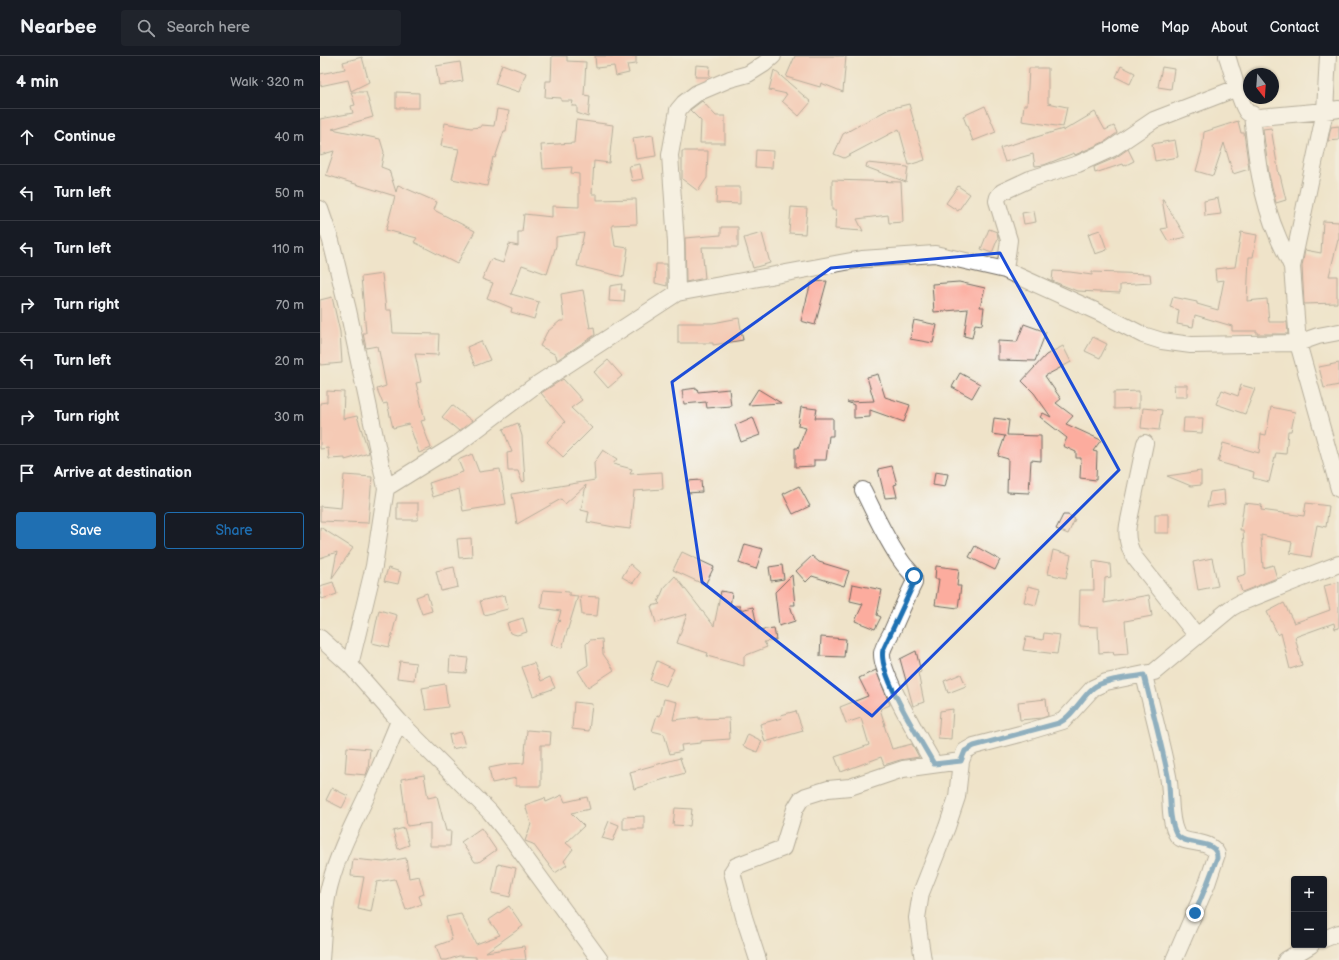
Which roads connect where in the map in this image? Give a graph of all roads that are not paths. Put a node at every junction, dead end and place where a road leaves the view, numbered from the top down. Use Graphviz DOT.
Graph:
graph roads {
  1 [pos="773,56"];
  2 [pos="1228,56"];
  3 [pos="1328,56"];
  4 [pos="1237,88"];
  5 [pos="1332,110"];
  6 [pos="1252,114"];
  7 [pos="320,209"];
  8 [pos="1292,267"];
  9 [pos="1005,270"];
  10 [pos="677,293"];
  11 [pos="1339,332"];
  12 [pos="1298,343"];
  13 [pos="1145,443"];
  14 [pos="386,488"];
  15 [pos="1339,489"];
  16 [pos="863,490"];
  17 [pos="1339,564"];
  18 [pos="1197,636"];
  19 [pos="320,638"];
  20 [pos="350,665"];
  21 [pos="1144,675"];
  22 [pos="399,721"];
  23 [pos="961,761"];
  24 [pos="934,764"];
  25 [pos="1339,933"];
  26 [pos="1327,938"];
  27 [pos="1306,948"];
  28 [pos="321,960"];
  29 [pos="600,960"];
  30 [pos="758,960"];
  31 [pos="923,960"];
  32 [pos="1174,960"];
  33 [pos="1286,960"];
  1 -- 10 [label="street"];
  2 -- 4 [label="street"];
  3 -- 5 [label="street"];
  4 -- 6 [label="street"];
  4 -- 9 [label="street"];
  5 -- 6 [label="street"];
  5 -- 8 [label="street"];
  6 -- 8 [label="street"];
  7 -- 14 [label="street"];
  8 -- 12 [label="street"];
  9 -- 10 [label="street"];
  9 -- 12 [label="street"];
  10 -- 14 [label="street"];
  11 -- 12 [label="street"];
  12 -- 15 [label="street"];
  13 -- 18 [label="street"];
  14 -- 20 [label="street"];
  16 -- 24 [label="street"];
  17 -- 18 [label="street"];
  18 -- 21 [label="street"];
  19 -- 20 [label="street"];
  20 -- 22 [label="street"];
  21 -- 23 [label="street"];
  21 -- 32 [label="street"];
  22 -- 28 [label="street"];
  22 -- 29 [label="street"];
  23 -- 24 [label="street"];
  23 -- 31 [label="street"];
  24 -- 30 [label="street"];
  25 -- 26 [label="street"];
  27 -- 33 [label="street"];
}
